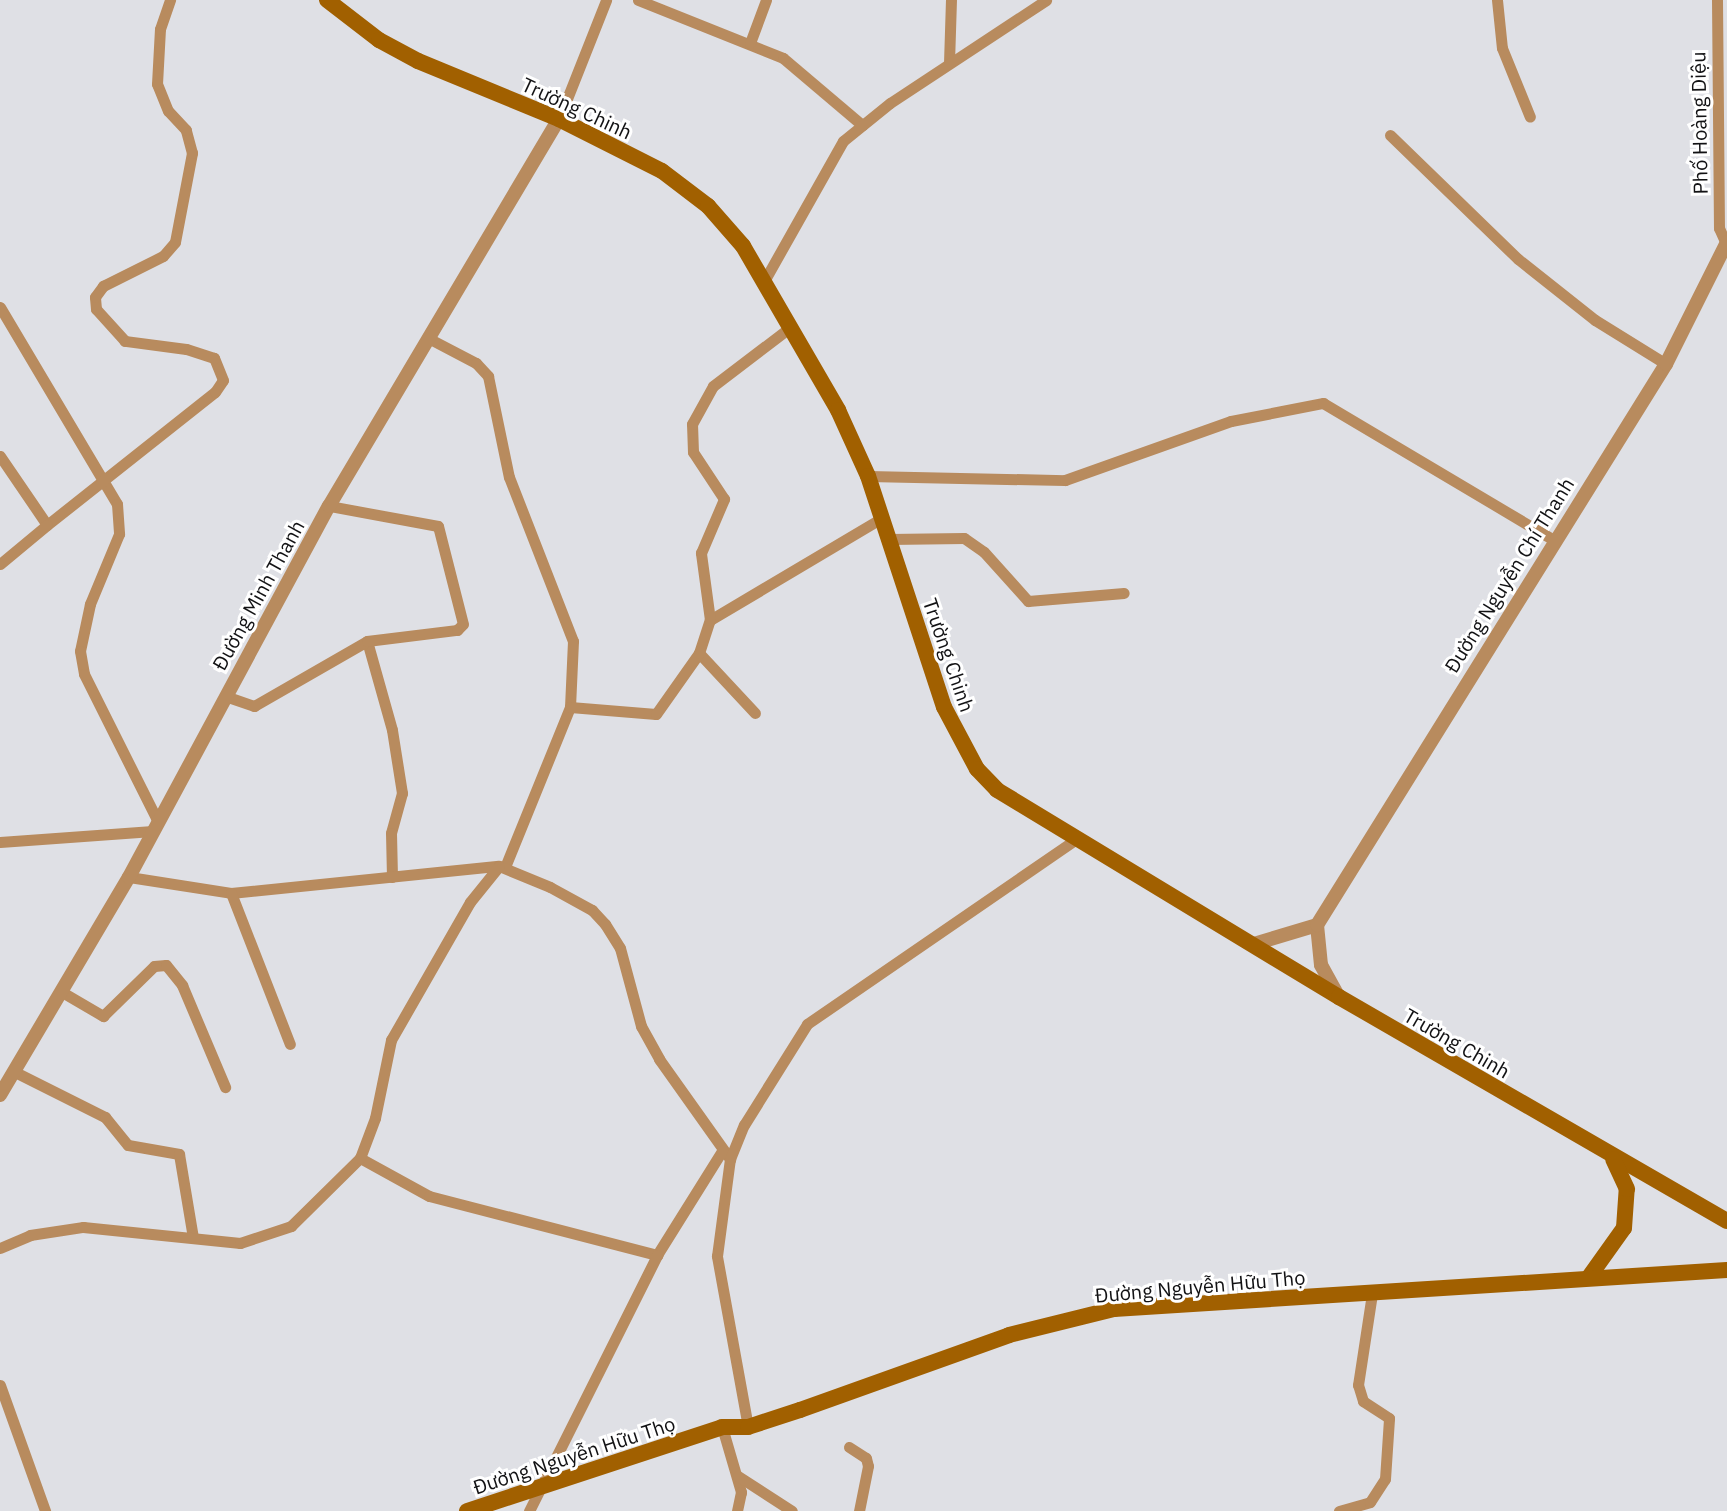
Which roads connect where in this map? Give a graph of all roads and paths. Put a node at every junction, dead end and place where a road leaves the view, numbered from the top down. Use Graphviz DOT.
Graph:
graph roads {
  1 [pos="170,0"];
  2 [pos="327,0"];
  3 [pos="606,0"];
  4 [pos="638,0"];
  5 [pos="766,0"];
  6 [pos="951,0"];
  7 [pos="1046,0"];
  8 [pos="1497,0"];
  9 [pos="1717,0"];
  10 [pos="750,43"];
  11 [pos="949,63"];
  12 [pos="1530,117"];
  13 [pos="559,119"];
  14 [pos="862,125"];
  15 [pos="1390,135"];
  16 [pos="1726,243"];
  17 [pos="763,283"];
  18 [pos="0,307"];
  19 [pos="789,328"];
  20 [pos="430,339"];
  21 [pos="1666,364"];
  22 [pos="0,456"];
  23 [pos="868,476"];
  24 [pos="104,478"];
  25 [pos="329,506"];
  26 [pos="882,518"];
  27 [pos="47,525"];
  28 [pos="889,539"];
  29 [pos="1554,540"];
  30 [pos="0,564"];
  31 [pos="1124,593"];
  32 [pos="710,620"];
  33 [pos="367,641"];
  34 [pos="699,653"];
  35 [pos="225,696"];
  36 [pos="570,707"];
  37 [pos="755,713"];
  38 [pos="155,827"];
  39 [pos="1075,840"];
  40 [pos="0,842"];
  41 [pos="502,866"];
  42 [pos="129,877"];
  43 [pos="392,877"];
  44 [pos="231,893"];
  45 [pos="1317,925"];
  46 [pos="1254,944"];
  47 [pos="62,992"];
  48 [pos="1339,997"];
  49 [pos="290,1044"];
  50 [pos="15,1072"];
  51 [pos="225,1087"];
  52 [pos="0,1095"];
  53 [pos="726,1155"];
  54 [pos="1613,1157"];
  55 [pos="360,1158"];
  56 [pos="1727,1221"];
  57 [pos="193,1238"];
  58 [pos="0,1248"];
  59 [pos="657,1255"];
  60 [pos="1727,1270"];
  61 [pos="1589,1277"];
  62 [pos="1372,1293"];
  63 [pos="0,1385"];
  64 [pos="722,1427"];
  65 [pos="748,1427"];
  66 [pos="849,1447"];
  67 [pos="738,1476"];
  68 [pos="541,1487"];
  69 [pos="45,1511"];
  70 [pos="467,1511"];
  71 [pos="529,1511"];
  72 [pos="737,1511"];
  73 [pos="792,1511"];
  74 [pos="859,1511"];
  75 [pos="1339,1511"];
  1 -- 24 [label="street"];
  2 -- 13 [label="main road, Trường Chinh"];
  3 -- 13 [label="street"];
  4 -- 10 [label="street"];
  5 -- 10 [label="street"];
  6 -- 11 [label="street"];
  7 -- 11 [label="street"];
  8 -- 12 [label="street"];
  9 -- 16 [label="street, Phố Hoàng Diệu"];
  10 -- 14 [label="street"];
  11 -- 14 [label="street"];
  13 -- 17 [label="main road, Trường Chinh"];
  13 -- 20 [label="street, Đường Minh Thanh"];
  14 -- 17 [label="street"];
  15 -- 21 [label="street"];
  16 -- 21 [label="street, Đường Nguyễn Chí Thanh"];
  17 -- 19 [label="main road, Trường Chinh"];
  18 -- 24 [label="street"];
  19 -- 23 [label="main road, Trường Chinh"];
  19 -- 32 [label="street"];
  20 -- 25 [label="street, Đường Minh Thanh"];
  20 -- 36 [label="street"];
  21 -- 29 [label="street, Đường Nguyễn Chí Thanh"];
  22 -- 27 [label="street"];
  23 -- 26 [label="main road, Trường Chinh"];
  23 -- 29 [label="street"];
  24 -- 27 [label="street"];
  24 -- 38 [label="street"];
  25 -- 33 [label="street"];
  25 -- 35 [label="street, Đường Minh Thanh"];
  26 -- 28 [label="main road, Trường Chinh"];
  26 -- 32 [label="street"];
  27 -- 30 [label="street"];
  28 -- 31 [label="street"];
  28 -- 39 [label="main road, Trường Chinh"];
  29 -- 45 [label="street, Đường Nguyễn Chí Thanh"];
  32 -- 34 [label="street"];
  33 -- 35 [label="street"];
  33 -- 43 [label="street"];
  34 -- 36 [label="street"];
  34 -- 37 [label="street"];
  35 -- 38 [label="street, Đường Minh Thanh"];
  36 -- 41 [label="street"];
  38 -- 40 [label="street"];
  38 -- 42 [label="street, Đường Minh Thanh"];
  39 -- 46 [label="main road, Trường Chinh"];
  39 -- 53 [label="street"];
  41 -- 43 [label="street"];
  41 -- 53 [label="street"];
  41 -- 55 [label="street"];
  42 -- 44 [label="street"];
  42 -- 47 [label="street, Đường Minh Thanh"];
  43 -- 44 [label="street"];
  44 -- 49 [label="street"];
  45 -- 46 [label="street"];
  45 -- 48 [label="street"];
  46 -- 48 [label="main road, Trường Chinh"];
  47 -- 50 [label="street, Đường Minh Thanh"];
  47 -- 51 [label="street"];
  48 -- 54 [label="main road, Trường Chinh"];
  50 -- 52 [label="street, Đường Minh Thanh"];
  50 -- 57 [label="street"];
  53 -- 59 [label="street"];
  53 -- 65 [label="street"];
  54 -- 56 [label="main road, Trường Chinh"];
  54 -- 61 [label="main road"];
  55 -- 57 [label="street"];
  55 -- 59 [label="street"];
  57 -- 58 [label="street"];
  59 -- 68 [label="street"];
  60 -- 61 [label="main road, Đường Nguyễn Hữu Thọ"];
  61 -- 62 [label="main road, Đường Nguyễn Hữu Thọ"];
  62 -- 65 [label="main road, Đường Nguyễn Hữu Thọ"];
  62 -- 75 [label="street"];
  63 -- 69 [label="street"];
  64 -- 65 [label="main road, Đường Nguyễn Hữu Thọ"];
  64 -- 67 [label="street"];
  64 -- 68 [label="main road, Đường Nguyễn Hữu Thọ"];
  66 -- 74 [label="street"];
  67 -- 72 [label="street"];
  67 -- 73 [label="street"];
  68 -- 70 [label="main road, Đường Nguyễn Hữu Thọ"];
  68 -- 71 [label="street"];
}
